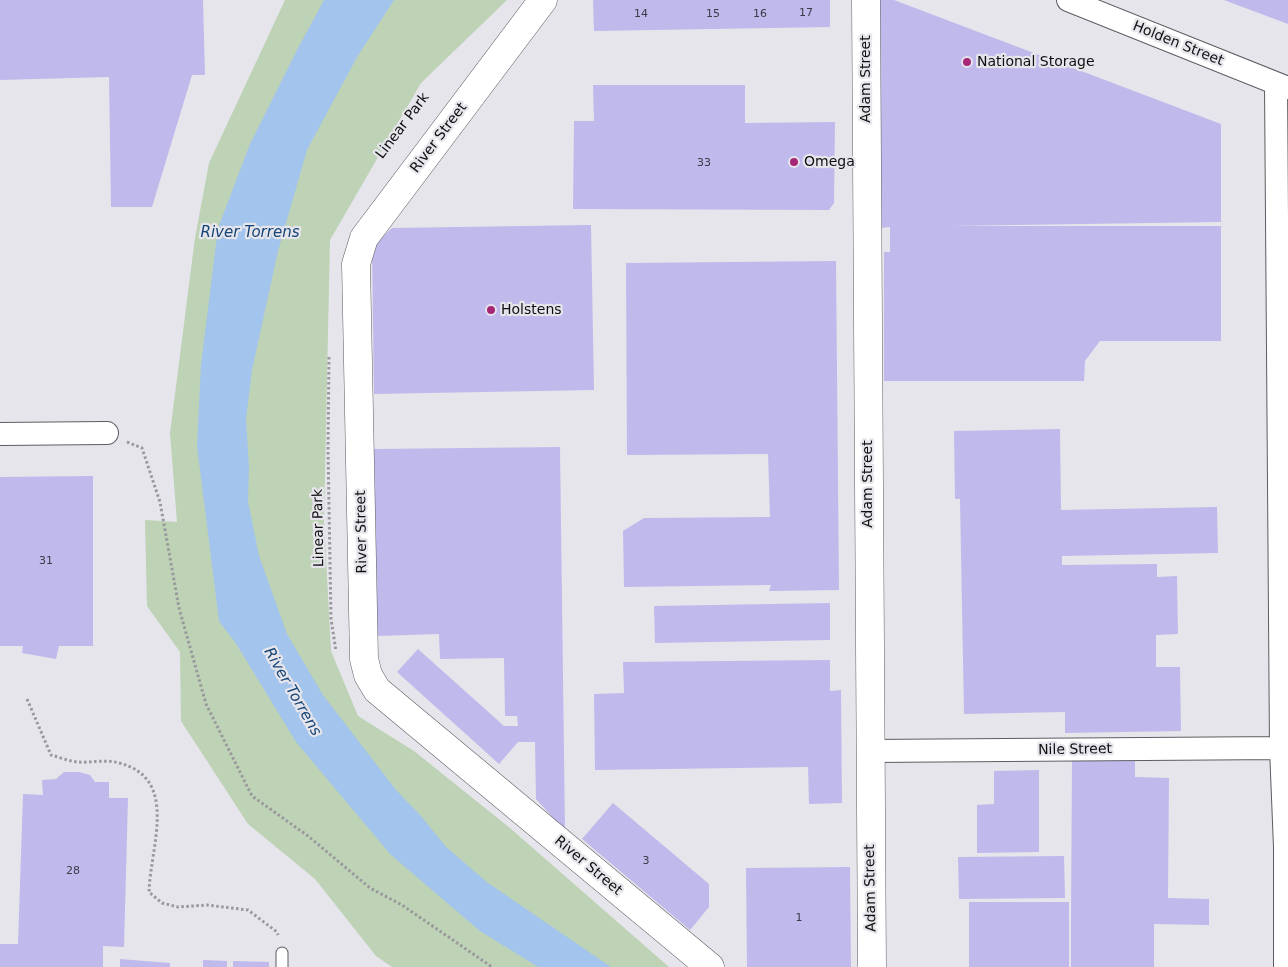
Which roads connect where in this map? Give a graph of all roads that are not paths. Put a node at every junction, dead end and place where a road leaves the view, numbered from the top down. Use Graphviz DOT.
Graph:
graph roads {
  1 [pos="543,0"];
  2 [pos="866,0"];
  3 [pos="1068,0"];
  4 [pos="1282,86"];
  5 [pos="107,433"];
  6 [pos="0,434"];
  7 [pos="1281,748"];
  8 [pos="870,751"];
  9 [pos="1286,847"];
  10 [pos="282,953"];
  11 [pos="282,967"];
  12 [pos="710,967"];
  13 [pos="872,967"];
  14 [pos="1285,967"];
  1 -- 12 [label="street, River Street"];
  2 -- 8 [label="street, Adam Street"];
  3 -- 4 [label="street, Holden Street"];
  4 -- 7 [label="street"];
  5 -- 6 [label="street"];
  7 -- 8 [label="street, Nile Street"];
  7 -- 9 [label="street"];
  8 -- 13 [label="street, Adam Street"];
  9 -- 14 [label="street"];
  10 -- 11 [label="lane"];
}
